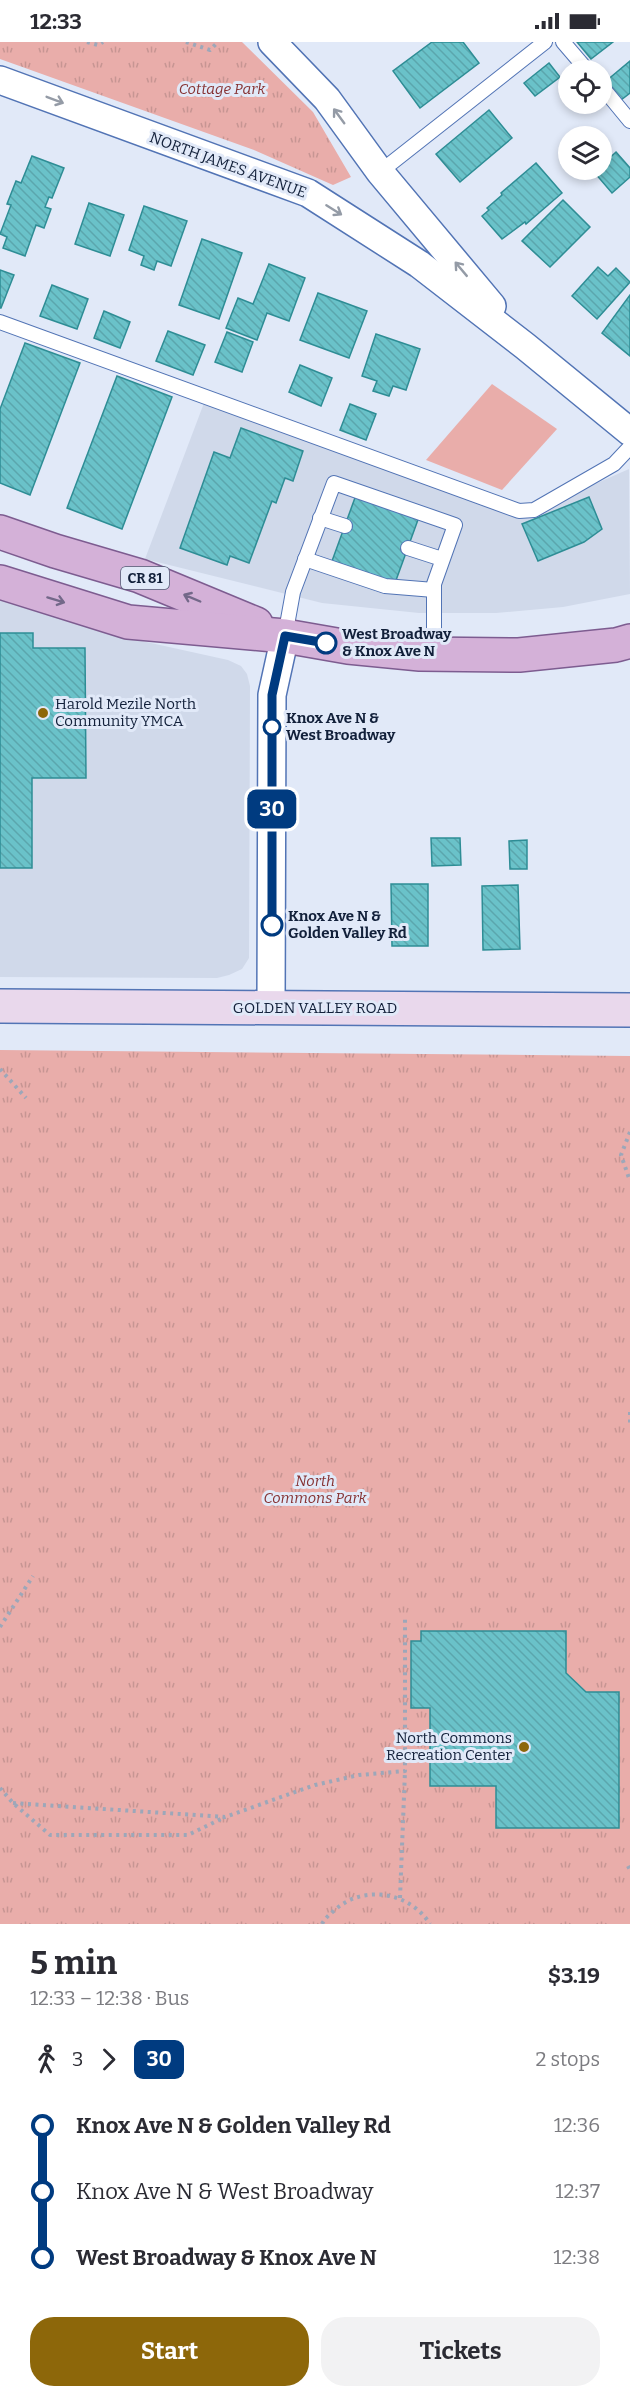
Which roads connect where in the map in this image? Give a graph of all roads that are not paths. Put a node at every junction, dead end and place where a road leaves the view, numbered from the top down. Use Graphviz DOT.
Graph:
graph roads {
  1 [pos="272,42"];
  2 [pos="545,42"];
  3 [pos="563,42"];
  4 [pos="578,60"];
  5 [pos="0,80"];
  6 [pos="612,99"];
  7 [pos="630,121"];
  8 [pos="380,172"];
  9 [pos="0,322"];
  10 [pos="525,346"];
  11 [pos="630,432"];
  12 [pos="630,447"];
  13 [pos="320,518"];
  14 [pos="345,526"];
  15 [pos="0,532"];
  16 [pos="408,548"];
  17 [pos="305,559"];
  18 [pos="442,559"];
  19 [pos="0,582"];
  20 [pos="434,590"];
  21 [pos="285,636"];
  22 [pos="630,641"];
  23 [pos="434,654"];
  24 [pos="0,1006"];
  25 [pos="271,1008"];
  26 [pos="630,1010"];
  8 -- 1 [label="street, NORTH JAMES AVENUE, one-way"];
  2 -- 8 [label="lane"];
  3 -- 4 [label="lane"];
  5 -- 10 [label="street, NORTH JAMES AVENUE, one-way"];
  6 -- 7 [label="lane"];
  10 -- 8 [label="street, NORTH JAMES AVENUE, one-way"];
  9 -- 12 [label="lane"];
  10 -- 11 [label="street, NORTH JAMES AVENUE"];
  13 -- 14 [label="lane"];
  13 -- 17 [label="lane"];
  13 -- 18 [label="lane"];
  21 -- 15 [label="main road, CR 81, one-way"];
  16 -- 18 [label="lane"];
  17 -- 20 [label="lane"];
  17 -- 21 [label="lane"];
  18 -- 20 [label="lane"];
  19 -- 21 [label="main road, CR 81, one-way"];
  20 -- 23 [label="lane"];
  21 -- 23 [label="main road, CR 81"];
  21 -- 25 [label="street"];
  22 -- 23 [label="main road, CR 81"];
  24 -- 25 [label="street, GOLDEN VALLEY ROAD"];
  25 -- 26 [label="street, GOLDEN VALLEY ROAD"];
}
